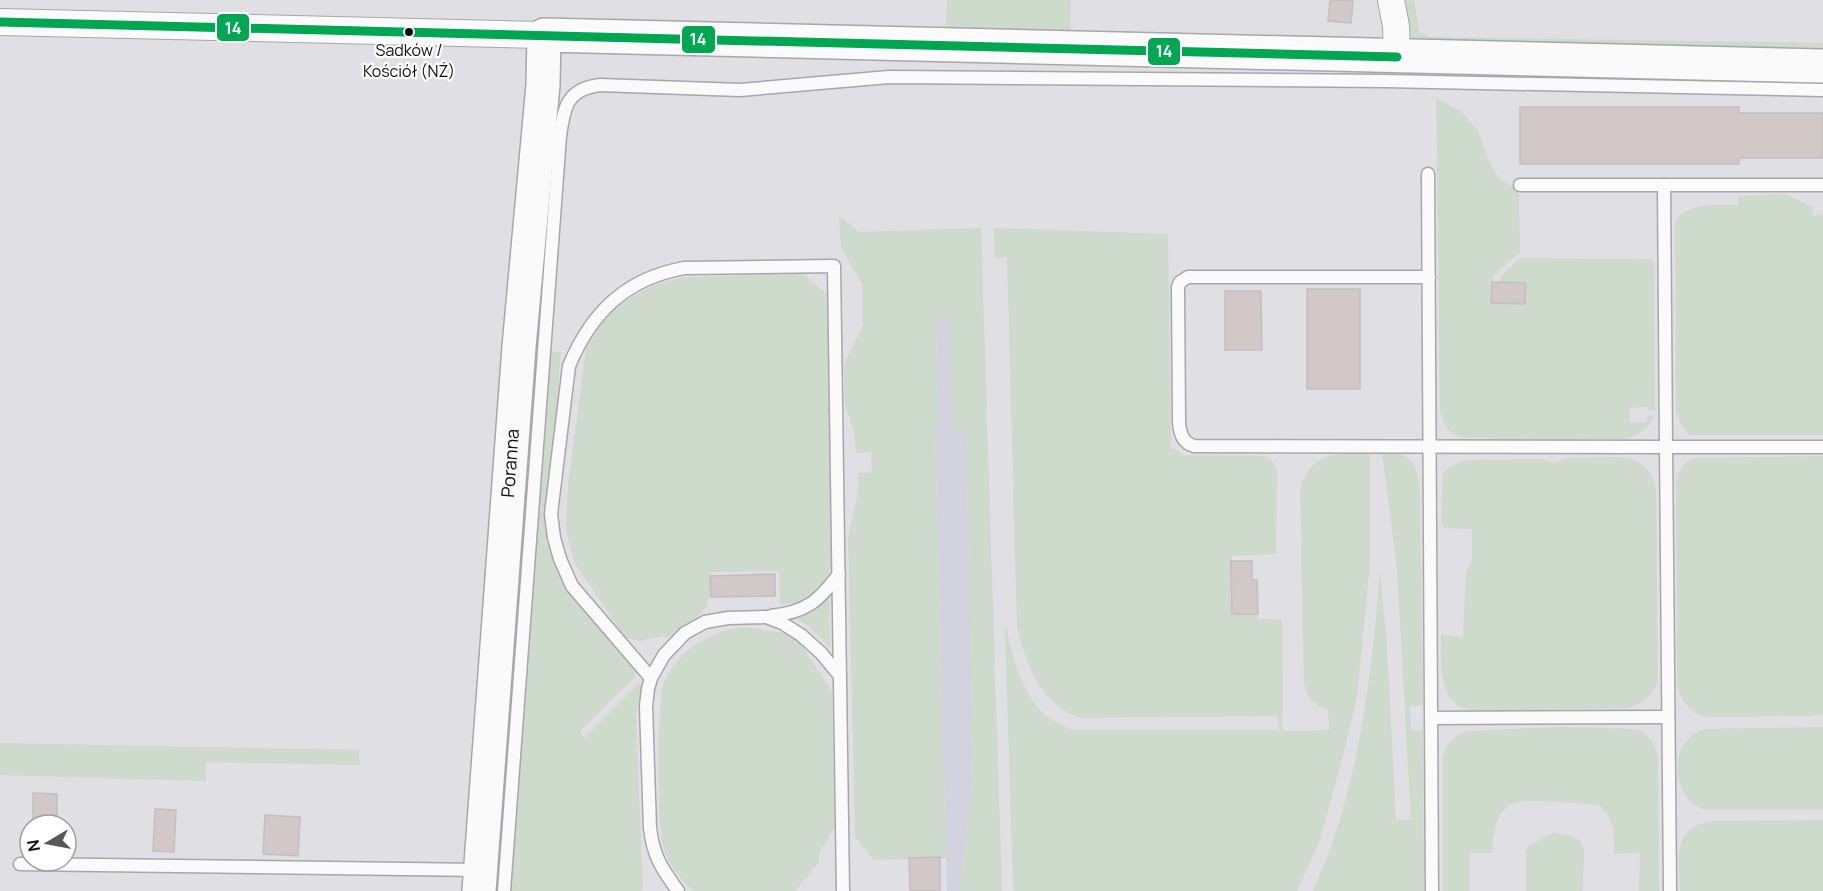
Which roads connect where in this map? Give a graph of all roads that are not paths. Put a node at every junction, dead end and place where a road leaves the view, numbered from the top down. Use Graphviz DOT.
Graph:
graph roads {
  1 [pos="1391,0"];
  2 [pos="0,22"];
  3 [pos="544,35"];
  4 [pos="1397,57"];
  5 [pos="1823,66"];
  6 [pos="1823,90"];
  7 [pos="1428,174"];
  8 [pos="1520,185"];
  9 [pos="1664,185"];
  10 [pos="1823,185"];
  11 [pos="1429,277"];
  12 [pos="1431,447"];
  13 [pos="1666,447"];
  14 [pos="1823,447"];
  15 [pos="839,574"];
  16 [pos="766,616"];
  17 [pos="840,676"];
  18 [pos="651,678"];
  19 [pos="1668,717"];
  20 [pos="1432,718"];
  21 [pos="78,866"];
  22 [pos="488,884"];
  23 [pos="678,891"];
  24 [pos="843,891"];
  25 [pos="1432,891"];
  26 [pos="1670,891"];
  1 -- 4 [label="street"];
  2 -- 3 [label="street"];
  3 -- 4 [label="street"];
  3 -- 22 [label="street, Poranna"];
  4 -- 5 [label="street"];
  6 -- 22 [label="lane"];
  7 -- 11 [label="lane"];
  8 -- 9 [label="lane"];
  9 -- 10 [label="lane"];
  9 -- 13 [label="lane"];
  11 -- 12 [label="lane"];
  11 -- 12 [label="lane"];
  12 -- 13 [label="lane"];
  12 -- 20 [label="lane"];
  13 -- 14 [label="lane"];
  13 -- 19 [label="lane"];
  15 -- 16 [label="lane"];
  15 -- 17 [label="lane"];
  15 -- 18 [label="lane"];
  16 -- 17 [label="lane"];
  16 -- 18 [label="lane"];
  17 -- 24 [label="lane"];
  18 -- 23 [label="lane"];
  19 -- 20 [label="lane"];
  19 -- 26 [label="lane"];
  20 -- 25 [label="lane"];
  21 -- 22 [label="lane"];
}
